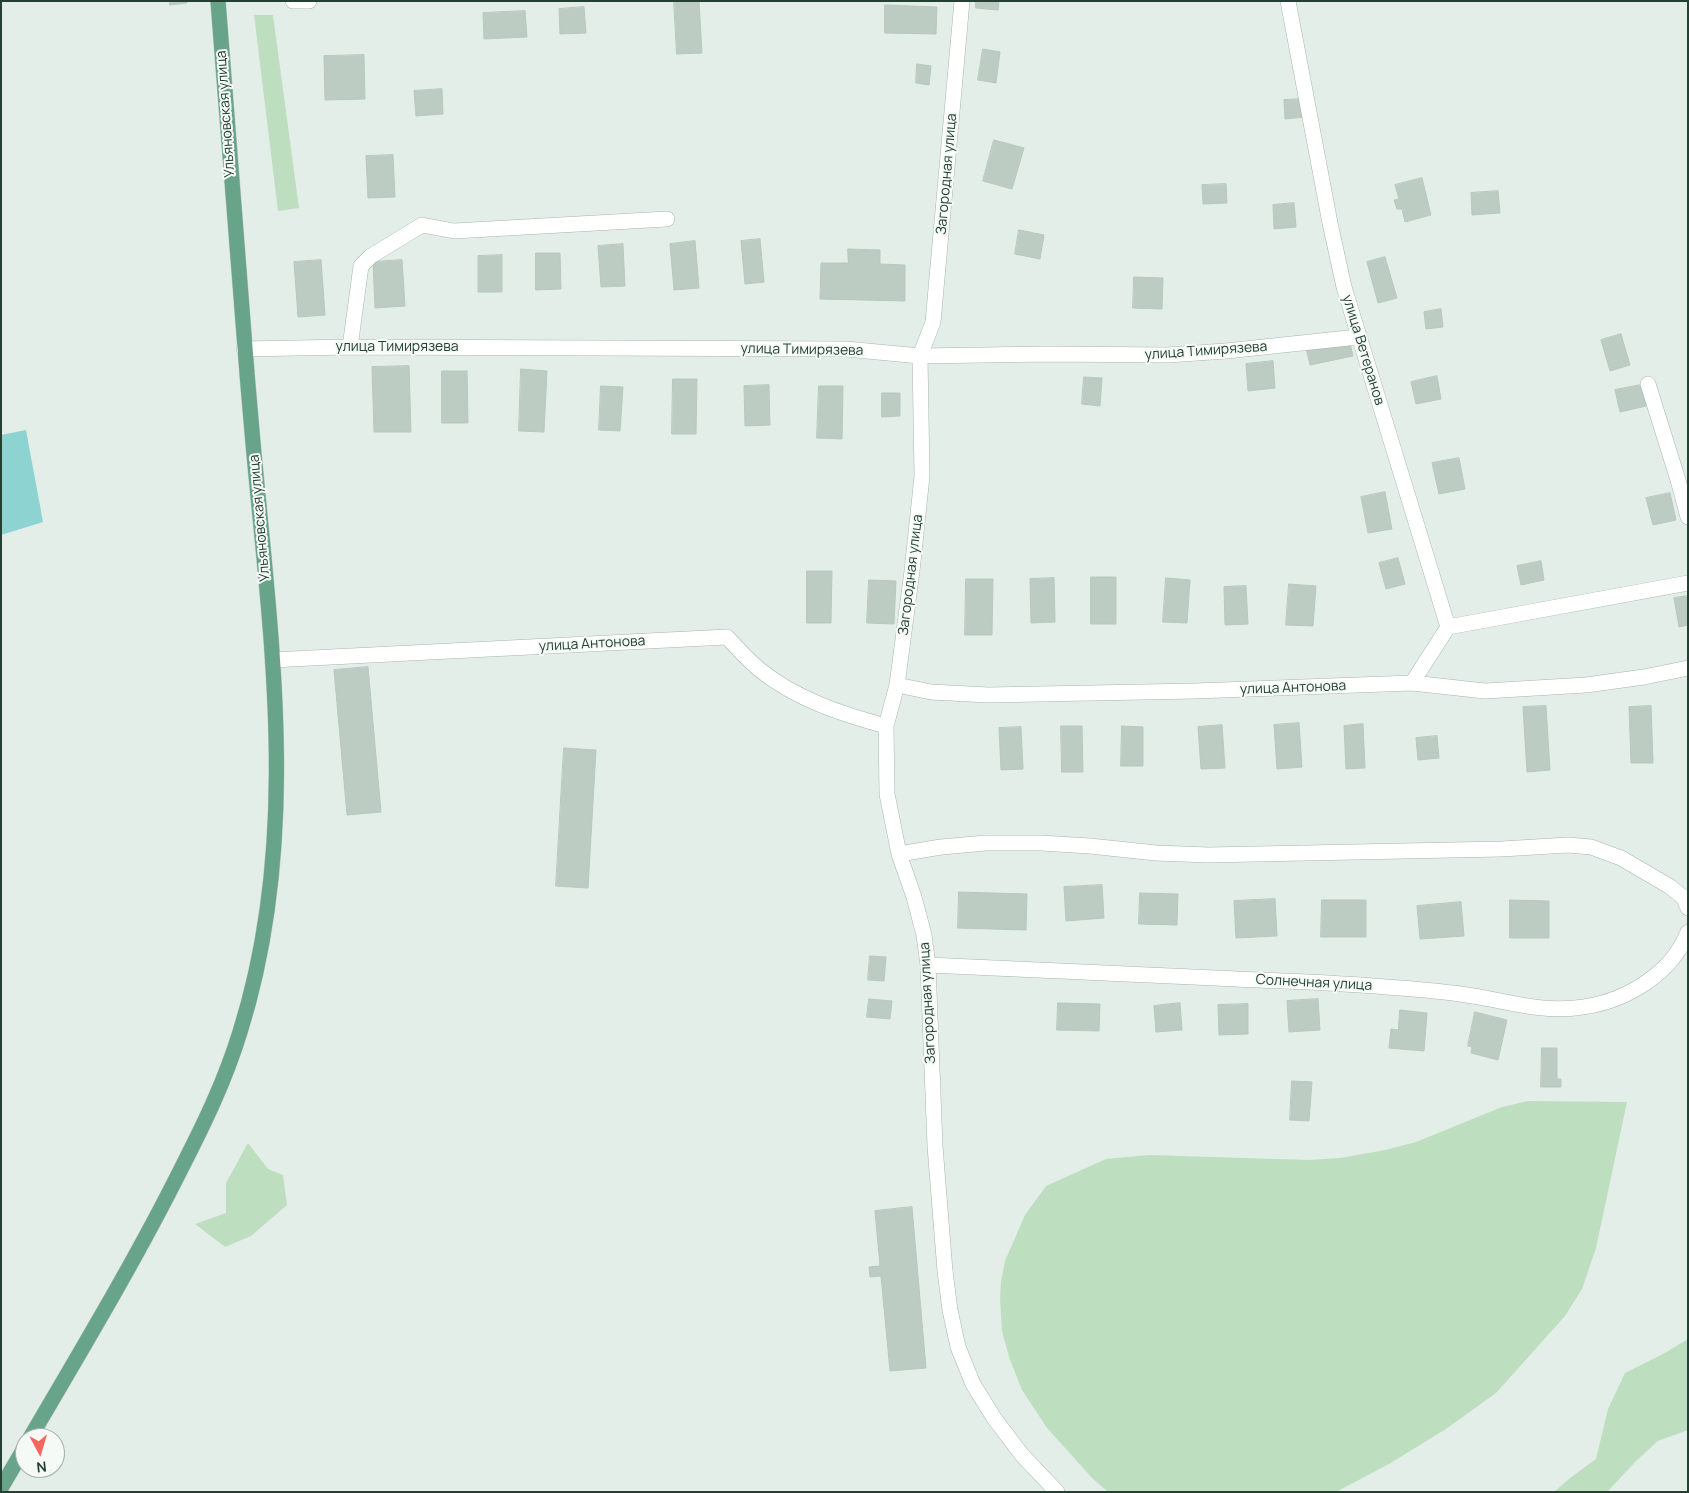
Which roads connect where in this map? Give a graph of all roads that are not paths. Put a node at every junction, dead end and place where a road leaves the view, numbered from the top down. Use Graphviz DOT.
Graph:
graph roads {
  1 [pos="218,1"];
  2 [pos="293,1"];
  3 [pos="309,1"];
  4 [pos="962,1"];
  5 [pos="1288,1"];
  6 [pos="667,219"];
  7 [pos="1358,337"];
  8 [pos="350,346"];
  9 [pos="244,349"];
  10 [pos="920,356"];
  11 [pos="1648,384"];
  12 [pos="1688,517"];
  13 [pos="1688,583"];
  14 [pos="1448,626"];
  15 [pos="272,660"];
  16 [pos="1688,668"];
  17 [pos="1412,683"];
  18 [pos="897,685"];
  19 [pos="886,726"];
  20 [pos="899,854"];
  21 [pos="1688,908"];
  22 [pos="1688,932"];
  23 [pos="928,965"];
  24 [pos="36,1428"];
  25 [pos="15,1464"];
  26 [pos="1,1488"];
  27 [pos="1057,1492"];
  1 -- 9 [label="main road, Ульяновская улица"];
  2 -- 3 [label="street"];
  4 -- 10 [label="street, Загородная улица"];
  5 -- 7 [label="street, улица Ветеранов"];
  6 -- 8 [label="street"];
  7 -- 10 [label="street, улица Тимирязева"];
  7 -- 14 [label="street, улица Ветеранов"];
  8 -- 9 [label="street, улица Тимирязева"];
  8 -- 10 [label="street, улица Тимирязева"];
  9 -- 15 [label="main road, Ульяновская улица"];
  10 -- 18 [label="street, Загородная улица"];
  11 -- 12 [label="street"];
  13 -- 14 [label="street"];
  14 -- 17 [label="street"];
  15 -- 19 [label="street, улица Антонова"];
  15 -- 24 [label="main road, Ульяновская улица"];
  16 -- 17 [label="street, улица Антонова"];
  17 -- 18 [label="street, улица Антонова"];
  18 -- 19 [label="street, Загородная улица"];
  19 -- 20 [label="street, Загородная улица"];
  20 -- 21 [label="street"];
  20 -- 23 [label="street, Загородная улица"];
  22 -- 23 [label="street, Солнечная улица"];
  23 -- 27 [label="street, Загородная улица"];
  25 -- 26 [label="main road"];
}
